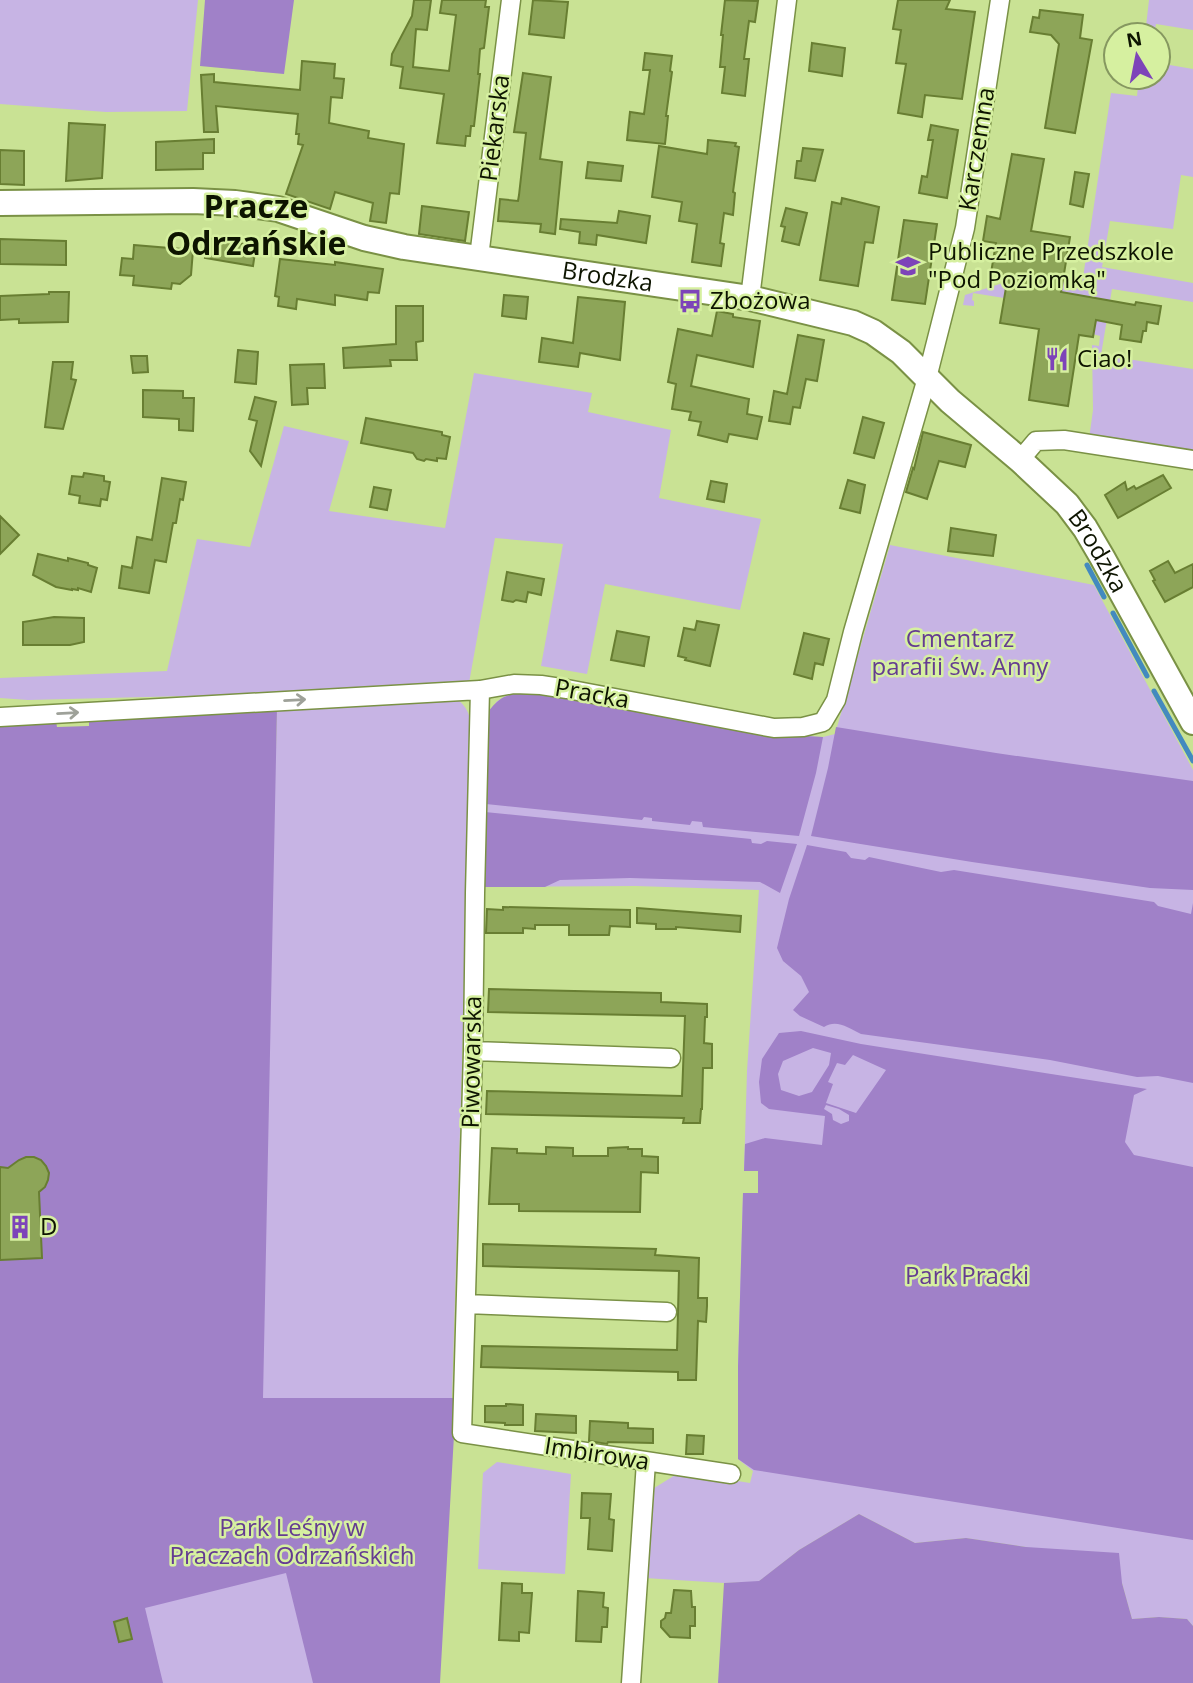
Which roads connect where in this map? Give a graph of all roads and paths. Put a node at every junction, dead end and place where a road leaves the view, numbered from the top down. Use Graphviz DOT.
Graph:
graph roads {
  1 [pos="511,0"];
  2 [pos="787,0"];
  3 [pos="1000,0"];
  4 [pos="0,203"];
  5 [pos="479,257"];
  6 [pos="750,298"];
  7 [pos="927,378"];
  8 [pos="1020,460"];
  9 [pos="1193,460"];
  10 [pos="481,690"];
  11 [pos="0,717"];
  12 [pos="1193,722"];
  13 [pos="473,1051"];
  14 [pos="671,1058"];
  15 [pos="466,1304"];
  16 [pos="667,1312"];
  17 [pos="462,1433"];
  18 [pos="646,1462"];
  19 [pos="731,1474"];
  20 [pos="631,1683"];
  1 -- 5 [label="street, Piekarska"];
  2 -- 6 [label="street"];
  3 -- 7 [label="street, Karczemna"];
  4 -- 5 [label="street, Brodzka"];
  5 -- 6 [label="street, Brodzka"];
  6 -- 7 [label="street, Brodzka"];
  7 -- 8 [label="street, Brodzka"];
  7 -- 10 [label="street, Pracka"];
  8 -- 9 [label="street"];
  8 -- 12 [label="street, Brodzka"];
  11 -- 10 [label="street, Pracka, one-way"];
  10 -- 13 [label="street, Piwowarska"];
  13 -- 14 [label="street"];
  13 -- 15 [label="street, Piwowarska"];
  15 -- 16 [label="street"];
  15 -- 17 [label="street, Piwowarska"];
  17 -- 18 [label="street, Imbirowa"];
  18 -- 19 [label="street, Imbirowa"];
  18 -- 20 [label="street"];
}
